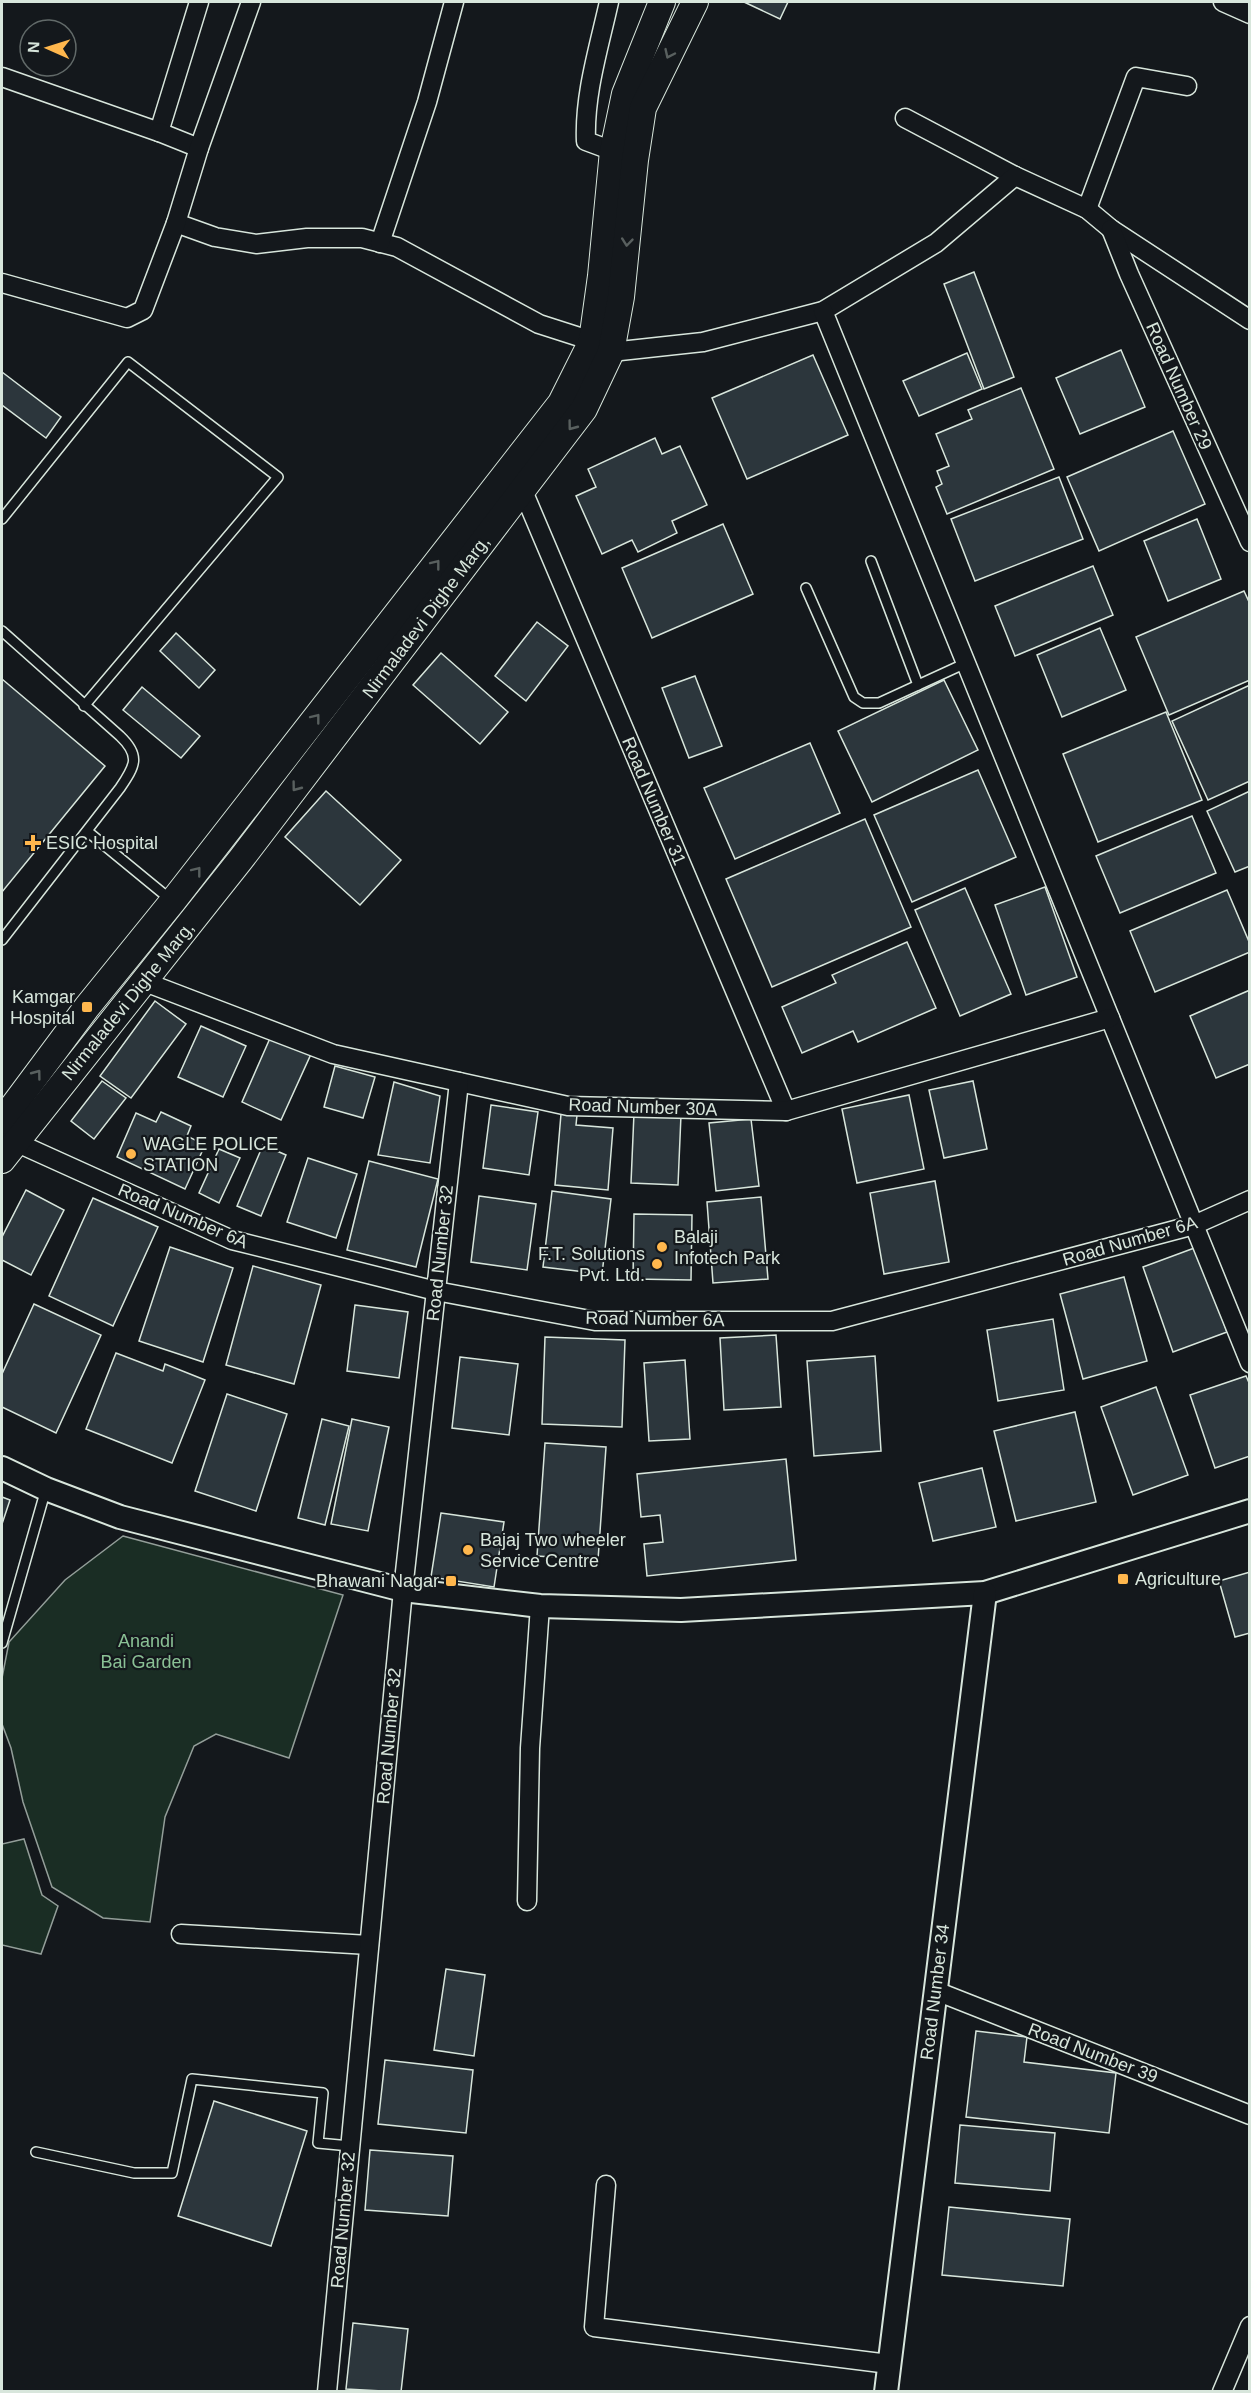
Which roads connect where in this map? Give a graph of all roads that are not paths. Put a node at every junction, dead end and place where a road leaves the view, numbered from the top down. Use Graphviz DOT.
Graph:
graph roads {
  1 [pos="199,2"];
  2 [pos="250,2"];
  3 [pos="454,2"];
  4 [pos="609,2"];
  5 [pos="662,2"];
  6 [pos="695,2"];
  7 [pos="1223,2"];
  8 [pos="1250,14"];
  9 [pos="2,77"];
  10 [pos="1186,86"];
  11 [pos="905,118"];
  12 [pos="159,132"];
  13 [pos="199,148"];
  14 [pos="612,151"];
  15 [pos="1015,176"];
  16 [pos="1087,209"];
  17 [pos="176,223"];
  18 [pos="1111,229"];
  19 [pos="380,243"];
  20 [pos="2,283"];
  21 [pos="823,311"];
  22 [pos="1250,320"];
  23 [pos="601,346"];
  24 [pos="523,490"];
  25 [pos="2,519"];
  26 [pos="1250,542"];
  27 [pos="871,561"];
  28 [pos="806,588"];
  29 [pos="2,631"];
  30 [pos="966,663"];
  31 [pos="918,685"];
  32 [pos="84,706"];
  33 [pos="87,831"];
  34 [pos="184,910"];
  35 [pos="2,940"];
  36 [pos="145,982"];
  37 [pos="1110,1018"];
  38 [pos="459,1082"];
  39 [pos="786,1111"];
  40 [pos="2,1120"];
  41 [pos="6,1146"];
  42 [pos="1250,1200"];
  43 [pos="1194,1225"];
  44 [pos="436,1291"];
  45 [pos="1250,1363"];
  46 [pos="2,1468"];
  47 [pos="46,1489"];
  48 [pos="1250,1511"];
  49 [pos="404,1590"];
  50 [pos="985,1593"];
  51 [pos="540,1606"];
  52 [pos="2,1643"];
  53 [pos="527,1901"];
  54 [pos="181,1934"];
  55 [pos="369,1945"];
  56 [pos="936,1991"];
  57 [pos="1250,2115"];
  58 [pos="350,2146"];
  59 [pos="36,2152"];
  60 [pos="606,2185"];
  61 [pos="1250,2326"];
  62 [pos="889,2364"];
  63 [pos="327,2391"];
  64 [pos="886,2391"];
  65 [pos="1222,2391"];
  1 -- 12 [label="street"];
  2 -- 13 [label="street"];
  3 -- 19 [label="street"];
  4 -- 14 [label="street"];
  5 -- 14 [label="main road, Nirmaladevi Dighe Marg,"];
  6 -- 23 [label="main road, Nirmaladevi Dighe Marg,, one-way"];
  7 -- 8 [label="street"];
  9 -- 12 [label="street"];
  10 -- 16 [label="street"];
  11 -- 15 [label="street"];
  12 -- 13 [label="street"];
  13 -- 17 [label="street"];
  14 -- 23 [label="main road, Nirmaladevi Dighe Marg,"];
  15 -- 16 [label="street"];
  15 -- 21 [label="street"];
  16 -- 18 [label="street"];
  17 -- 19 [label="street"];
  17 -- 20 [label="street"];
  18 -- 22 [label="street"];
  18 -- 26 [label="street, Road Number 29"];
  19 -- 23 [label="street"];
  21 -- 23 [label="street"];
  21 -- 30 [label="street"];
  23 -- 24 [label="main road, Nirmaladevi Dighe Marg,, one-way"];
  34 -- 23 [label="main road, Nirmaladevi Dighe Marg,, one-way"];
  24 -- 34 [label="main road, Nirmaladevi Dighe Marg,, one-way"];
  24 -- 39 [label="street, Road Number 31"];
  25 -- 32 [label="lane"];
  27 -- 31 [label="lane"];
  28 -- 31 [label="lane"];
  29 -- 32 [label="lane"];
  30 -- 31 [label="lane"];
  30 -- 37 [label="street"];
  32 -- 33 [label="lane"];
  33 -- 34 [label="lane"];
  33 -- 35 [label="lane"];
  34 -- 36 [label="main road, Nirmaladevi Dighe Marg,"];
  40 -- 34 [label="main road, Nirmaladevi Dighe Marg,, one-way"];
  36 -- 38 [label="street, Road Number 30A"];
  36 -- 41 [label="main road, Nirmaladevi Dighe Marg,"];
  37 -- 39 [label="street, Road Number 30A"];
  37 -- 43 [label="street"];
  38 -- 39 [label="street, Road Number 30A"];
  38 -- 44 [label="street, Road Number 32"];
  41 -- 44 [label="street, Road Number 6A"];
  42 -- 43 [label="street, Road Number 6A"];
  43 -- 44 [label="street, Road Number 6A"];
  43 -- 45 [label="street"];
  44 -- 49 [label="street, Road Number 32"];
  46 -- 47 [label="street"];
  47 -- 49 [label="street"];
  47 -- 52 [label="lane"];
  48 -- 50 [label="street"];
  49 -- 51 [label="street"];
  49 -- 55 [label="street, Road Number 32"];
  50 -- 51 [label="street"];
  50 -- 56 [label="street, Road Number 34"];
  51 -- 53 [label="street"];
  54 -- 55 [label="street"];
  55 -- 58 [label="street, Road Number 32"];
  56 -- 57 [label="street, Road Number 39"];
  56 -- 62 [label="street, Road Number 34"];
  58 -- 59 [label="lane"];
  58 -- 63 [label="street, Road Number 32"];
  60 -- 62 [label="street"];
  61 -- 65 [label="street"];
  62 -- 64 [label="street, Road Number 34"];
}
